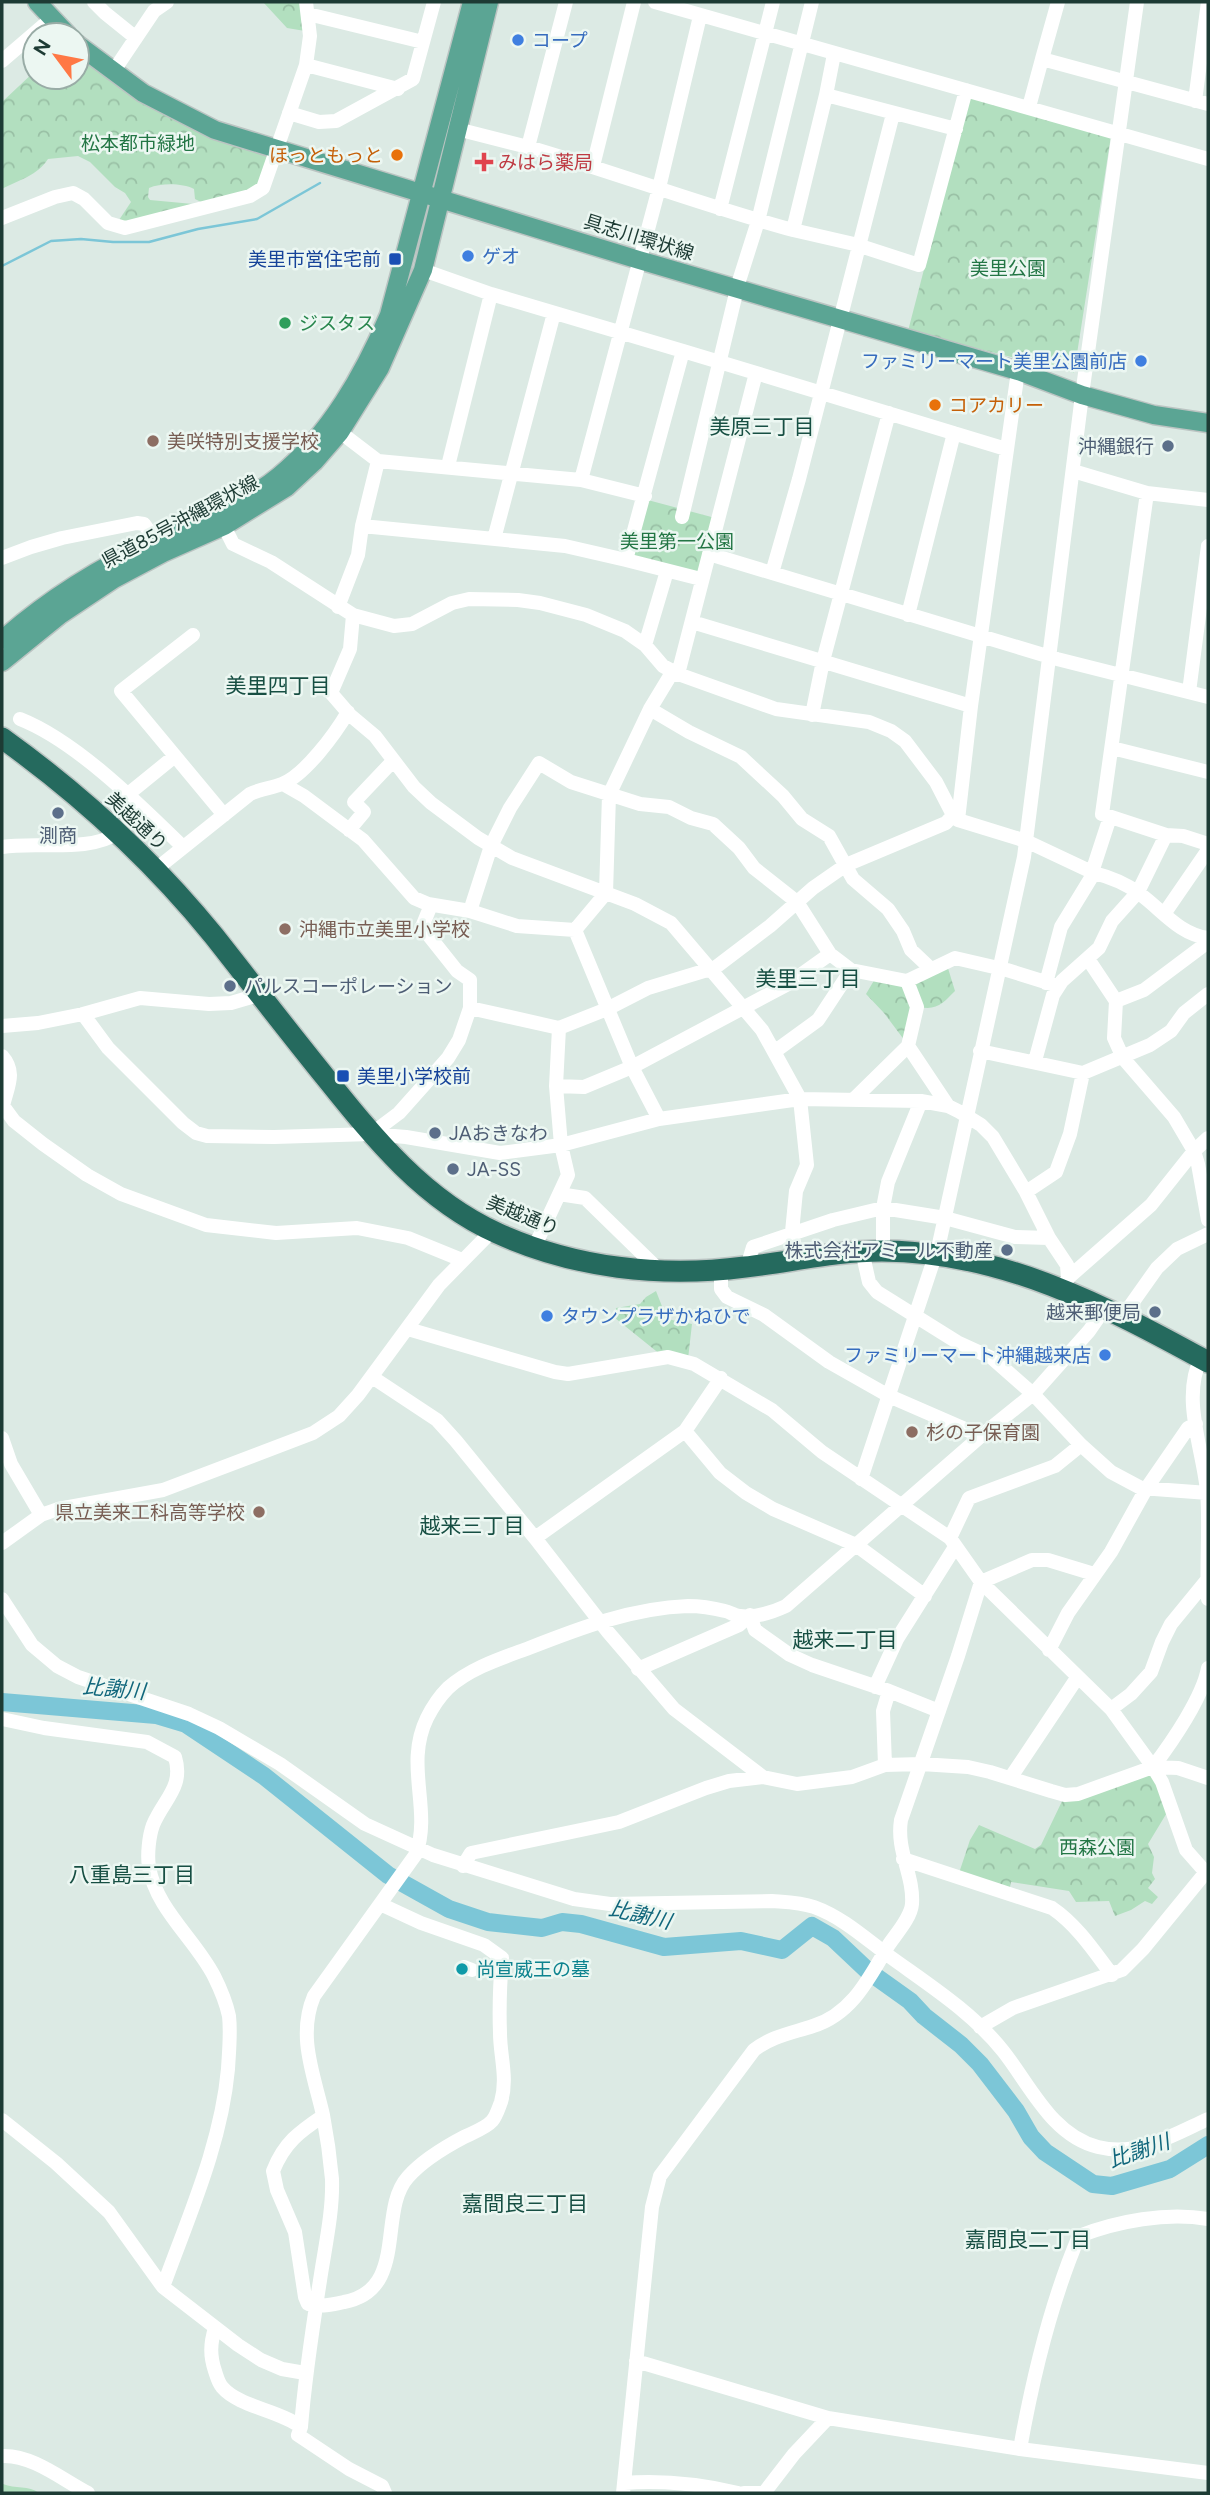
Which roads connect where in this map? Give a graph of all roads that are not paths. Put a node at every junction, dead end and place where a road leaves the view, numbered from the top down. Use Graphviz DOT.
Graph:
graph roads {
  1 [pos="37,2"];
  2 [pos="94,2"];
  3 [pos="167,2"];
  4 [pos="434,2"];
  5 [pos="471,2"];
  6 [pos="489,2"];
  7 [pos="566,2"];
  8 [pos="634,2"];
  9 [pos="655,2"];
  10 [pos="773,2"];
  11 [pos="812,2"];
  12 [pos="1058,2"];
  13 [pos="1137,2"];
  14 [pos="1208,2"];
  15 [pos="307,8"];
  16 [pos="701,16"];
  17 [pos="52,18"];
  18 [pos="55,21"];
  19 [pos="766,35"];
  20 [pos="136,38"];
  21 [pos="423,41"];
  22 [pos="801,45"];
  23 [pos="834,54"];
  24 [pos="91,55"];
  25 [pos="1042,58"];
  26 [pos="2,61"];
  27 [pos="306,65"];
  28 [pos="113,72"];
  29 [pos="1126,82"];
  30 [pos="398,89"];
  31 [pos="966,90"];
  32 [pos="825,95"];
  33 [pos="1201,103"];
  34 [pos="1028,107"];
  35 [pos="289,113"];
  36 [pos="893,114"];
  37 [pos="457,129"];
  38 [pos="956,129"];
  39 [pos="1120,132"];
  40 [pos="528,147"];
  41 [pos="278,150"];
  42 [pos="1208,159"];
  43 [pos="593,166"];
  44 [pos="659,188"];
  45 [pos="421,192"];
  46 [pos="441,198"];
  47 [pos="720,209"];
  48 [pos="2,218"];
  49 [pos="758,221"];
  50 [pos="793,230"];
  51 [pos="858,246"];
  52 [pos="639,260"];
  53 [pos="423,270"];
  54 [pos="737,289"];
  55 [pos="491,295"];
  56 [pos="554,313"];
  57 [pos="839,318"];
  58 [pos="619,332"];
  59 [pos="683,351"];
  60 [pos="719,362"];
  61 [pos="1018,371"];
  62 [pos="756,373"];
  63 [pos="820,393"];
  64 [pos="1082,395"];
  65 [pos="889,413"];
  66 [pos="1208,423"];
  67 [pos="340,432"];
  68 [pos="954,433"];
  69 [pos="1006,449"];
  70 [pos="378,461"];
  71 [pos="448,466"];
  72 [pos="1073,471"];
  73 [pos="510,472"];
  74 [pos="581,480"];
  75 [pos="1147,493"];
  76 [pos="645,496"];
  77 [pos="1208,500"];
  78 [pos="682,517"];
  79 [pos="224,526"];
  80 [pos="362,526"];
  81 [pos="494,539"];
  82 [pos="156,541"];
  83 [pos="1208,546"];
  84 [pos="709,554"];
  85 [pos="2,558"];
  86 [pos="626,561"];
  87 [pos="667,571"];
  88 [pos="772,573"];
  89 [pos="701,579"];
  90 [pos="841,595"];
  91 [pos="338,607"];
  92 [pos="353,615"];
  93 [pos="908,615"];
  94 [pos="692,622"];
  95 [pos="193,635"];
  96 [pos="981,636"];
  97 [pos="2,640"];
  98 [pos="645,645"];
  99 [pos="1050,657"];
  100 [pos="823,661"];
  101 [pos="2,662"];
  102 [pos="678,674"];
  103 [pos="1121,675"];
  104 [pos="1189,692"];
  105 [pos="1208,697"];
  106 [pos="971,706"];
  107 [pos="650,709"];
  108 [pos="348,712"];
  109 [pos="811,715"];
  110 [pos="20,719"];
  111 [pos="2,738"];
  112 [pos="1112,748"];
  113 [pos="175,757"];
  114 [pos="393,761"];
  115 [pos="1208,772"];
  116 [pos="283,784"];
  117 [pos="127,795"];
  118 [pos="609,795"];
  119 [pos="224,815"];
  120 [pos="956,817"];
  121 [pos="1110,817"];
  122 [pos="349,830"];
  123 [pos="117,833"];
  124 [pos="1166,835"];
  125 [pos="1026,841"];
  126 [pos="1208,844"];
  127 [pos="491,846"];
  128 [pos="2,847"];
  129 [pos="183,847"];
  130 [pos="1208,850"];
  131 [pos="846,865"];
  132 [pos="155,870"];
  133 [pos="1094,873"];
  134 [pos="1138,892"];
  135 [pos="606,893"];
  136 [pos="797,902"];
  137 [pos="431,905"];
  138 [pos="470,911"];
  139 [pos="1164,914"];
  140 [pos="575,930"];
  141 [pos="1208,940"];
  142 [pos="830,954"];
  143 [pos="1088,958"];
  144 [pos="930,968"];
  145 [pos="1000,968"];
  146 [pos="712,970"];
  147 [pos="851,970"];
  148 [pos="907,981"];
  149 [pos="1053,985"];
  150 [pos="1208,994"];
  151 [pos="258,995"];
  152 [pos="1116,1001"];
  153 [pos="743,1007"];
  154 [pos="470,1008"];
  155 [pos="607,1009"];
  156 [pos="83,1014"];
  157 [pos="2,1026"];
  158 [pos="559,1028"];
  159 [pos="1114,1038"];
  160 [pos="908,1046"];
  161 [pos="980,1051"];
  162 [pos="774,1052"];
  163 [pos="2,1056"];
  164 [pos="1123,1058"];
  165 [pos="1035,1061"];
  166 [pos="1106,1064"];
  167 [pos="632,1067"];
  168 [pos="1083,1073"];
  169 [pos="556,1086"];
  170 [pos="800,1099"];
  171 [pos="856,1100"];
  172 [pos="922,1101"];
  173 [pos="948,1106"];
  174 [pos="966,1115"];
  175 [pos="659,1119"];
  176 [pos="371,1134"];
  177 [pos="1208,1138"];
  178 [pos="561,1145"];
  179 [pos="1194,1152"];
  180 [pos="1205,1180"];
  181 [pos="1026,1192"];
  182 [pos="559,1194"];
  183 [pos="883,1208"];
  184 [pos="946,1218"];
  185 [pos="1208,1220"];
  186 [pos="492,1231"];
  187 [pos="792,1232"];
  188 [pos="1208,1234"];
  189 [pos="1049,1238"];
  190 [pos="534,1248"];
  191 [pos="873,1251"];
  192 [pos="936,1254"];
  193 [pos="462,1260"];
  194 [pos="797,1260"];
  195 [pos="747,1267"];
  196 [pos="721,1270"];
  197 [pos="661,1272"];
  198 [pos="1065,1283"];
  199 [pos="1114,1312"];
  200 [pos="914,1316"];
  201 [pos="408,1329"];
  202 [pos="1205,1360"];
  203 [pos="372,1377"];
  204 [pos="721,1378"];
  205 [pos="1033,1394"];
  206 [pos="889,1396"];
  207 [pos="1196,1424"];
  208 [pos="685,1431"];
  209 [pos="981,1436"];
  210 [pos="2,1438"];
  211 [pos="1081,1446"];
  212 [pos="6,1464"];
  213 [pos="861,1479"];
  214 [pos="1146,1489"];
  215 [pos="1208,1493"];
  216 [pos="902,1505"];
  217 [pos="41,1516"];
  218 [pos="535,1538"];
  219 [pos="2,1543"];
  220 [pos="952,1543"];
  221 [pos="856,1545"];
  222 [pos="1094,1574"];
  223 [pos="1207,1580"];
  224 [pos="981,1582"];
  225 [pos="925,1596"];
  226 [pos="2,1599"];
  227 [pos="1208,1599"];
  228 [pos="750,1615"];
  229 [pos="600,1621"];
  230 [pos="1049,1650"];
  231 [pos="1208,1668"];
  232 [pos="638,1669"];
  233 [pos="1077,1678"];
  234 [pos="882,1689"];
  235 [pos="1111,1709"];
  236 [pos="939,1711"];
  237 [pos="2,1719"];
  238 [pos="921,1764"];
  239 [pos="885,1765"];
  240 [pos="1153,1767"];
  241 [pos="764,1777"];
  242 [pos="1011,1777"];
  243 [pos="1208,1778"];
  244 [pos="418,1848"];
  245 [pos="903,1859"];
  246 [pos="463,1866"];
  247 [pos="1207,1874"];
  248 [pos="384,1898"];
  249 [pos="883,1957"];
  250 [pos="1112,1975"];
  251 [pos="980,2027"];
  252 [pos="323,2116"];
  253 [pos="1208,2119"];
  254 [pos="2,2120"];
  255 [pos="1208,2219"];
  256 [pos="163,2287"];
  257 [pos="316,2306"];
  258 [pos="215,2328"];
  259 [pos="636,2361"];
  260 [pos="305,2372"];
  261 [pos="828,2418"];
  262 [pos="301,2427"];
  263 [pos="1020,2449"];
  264 [pos="2,2456"];
  265 [pos="1208,2473"];
  266 [pos="624,2488"];
  267 [pos="88,2493"];
  268 [pos="385,2493"];
  269 [pos="738,2493"];
  270 [pos="744,2493"];
  1 -- 17 [label="main road"];
  2 -- 20 [label="street"];
  3 -- 20 [label="street"];
  4 -- 21 [label="street"];
  5 -- 45 [label="main road, 県道85号沖縄環状線"];
  6 -- 37 [label="main road, 県道85号沖縄環状線"];
  7 -- 40 [label="street"];
  8 -- 43 [label="street"];
  9 -- 16 [label="street"];
  10 -- 19 [label="street"];
  11 -- 22 [label="street"];
  12 -- 25 [label="street"];
  13 -- 29 [label="street"];
  14 -- 33 [label="street"];
  15 -- 21 [label="street"];
  15 -- 27 [label="street"];
  16 -- 19 [label="street"];
  16 -- 44 [label="street"];
  17 -- 18 [label="main road"];
  17 -- 26 [label="street"];
  19 -- 22 [label="street"];
  19 -- 47 [label="street"];
  20 -- 28 [label="street"];
  21 -- 30 [label="street"];
  22 -- 23 [label="street"];
  22 -- 49 [label="street"];
  23 -- 31 [label="street"];
  23 -- 32 [label="street"];
  24 -- 28 [label="main road, 具志川環状線"];
  25 -- 29 [label="street"];
  25 -- 34 [label="street"];
  27 -- 30 [label="street"];
  27 -- 35 [label="street"];
  28 -- 41 [label="main road, 具志川環状線"];
  29 -- 33 [label="street"];
  29 -- 39 [label="street"];
  30 -- 35 [label="street"];
  31 -- 34 [label="street"];
  31 -- 38 [label="street"];
  32 -- 36 [label="street"];
  32 -- 50 [label="street"];
  34 -- 39 [label="street"];
  35 -- 41 [label="street"];
  36 -- 38 [label="street"];
  36 -- 51 [label="street"];
  37 -- 40 [label="street"];
  37 -- 46 [label="main road, 県道85号沖縄環状線"];
  38 -- 51 [label="street"];
  39 -- 42 [label="street"];
  39 -- 64 [label="street"];
  40 -- 43 [label="street"];
  41 -- 45 [label="main road, 具志川環状線"];
  41 -- 48 [label="street"];
  43 -- 44 [label="street"];
  44 -- 47 [label="street"];
  44 -- 52 [label="street"];
  45 -- 46 [label="main road, 具志川環状線"];
  45 -- 82 [label="main road, 県道85号沖縄環状線"];
  46 -- 52 [label="main road, 具志川環状線"];
  46 -- 53 [label="main road, 県道85号沖縄環状線"];
  47 -- 49 [label="street"];
  49 -- 50 [label="street"];
  49 -- 54 [label="street"];
  50 -- 51 [label="street"];
  51 -- 57 [label="street"];
  52 -- 54 [label="main road, 具志川環状線"];
  52 -- 58 [label="street"];
  53 -- 55 [label="street"];
  53 -- 67 [label="main road, 県道85号沖縄環状線"];
  54 -- 57 [label="main road, 具志川環状線"];
  54 -- 60 [label="street"];
  55 -- 56 [label="street"];
  55 -- 71 [label="street"];
  56 -- 58 [label="street"];
  56 -- 73 [label="street"];
  57 -- 61 [label="main road, 具志川環状線"];
  57 -- 63 [label="street"];
  58 -- 59 [label="street"];
  58 -- 74 [label="street"];
  59 -- 60 [label="street"];
  59 -- 76 [label="street"];
  60 -- 62 [label="street"];
  60 -- 78 [label="street"];
  61 -- 64 [label="main road, 具志川環状線"];
  61 -- 69 [label="street"];
  62 -- 63 [label="street"];
  62 -- 84 [label="street"];
  63 -- 65 [label="street"];
  63 -- 88 [label="street"];
  64 -- 66 [label="main road, 具志川環状線"];
  64 -- 72 [label="street"];
  65 -- 68 [label="street"];
  65 -- 90 [label="street"];
  67 -- 70 [label="street"];
  67 -- 79 [label="main road, 県道85号沖縄環状線"];
  68 -- 69 [label="street"];
  68 -- 93 [label="street"];
  69 -- 96 [label="street"];
  70 -- 71 [label="street"];
  70 -- 80 [label="street"];
  71 -- 73 [label="street"];
  72 -- 75 [label="street"];
  72 -- 99 [label="street"];
  73 -- 74 [label="street"];
  73 -- 81 [label="street"];
  74 -- 76 [label="street"];
  75 -- 77 [label="street"];
  75 -- 103 [label="street"];
  76 -- 86 [label="street"];
  79 -- 91 [label="street"];
  79 -- 101 [label="main road, 県道85号沖縄環状線"];
  80 -- 81 [label="street"];
  80 -- 91 [label="street"];
  81 -- 86 [label="street"];
  82 -- 85 [label="street"];
  82 -- 97 [label="main road, 県道85号沖縄環状線"];
  83 -- 104 [label="street"];
  84 -- 88 [label="street"];
  84 -- 89 [label="street"];
  86 -- 87 [label="street"];
  87 -- 89 [label="street"];
  87 -- 98 [label="street"];
  88 -- 90 [label="street"];
  89 -- 94 [label="street"];
  90 -- 93 [label="street"];
  90 -- 100 [label="street"];
  91 -- 92 [label="street"];
  92 -- 98 [label="street"];
  92 -- 108 [label="street"];
  93 -- 96 [label="street"];
  94 -- 100 [label="street"];
  94 -- 102 [label="street"];
  95 -- 113 [label="street"];
  96 -- 99 [label="street"];
  96 -- 106 [label="street"];
  98 -- 102 [label="street"];
  99 -- 103 [label="street"];
  99 -- 125 [label="street"];
  100 -- 106 [label="street"];
  100 -- 109 [label="street"];
  102 -- 107 [label="street"];
  102 -- 109 [label="street"];
  103 -- 104 [label="street"];
  103 -- 112 [label="street"];
  104 -- 105 [label="street"];
  106 -- 120 [label="street"];
  107 -- 118 [label="street"];
  107 -- 131 [label="street"];
  108 -- 114 [label="street"];
  108 -- 116 [label="street"];
  109 -- 120 [label="street"];
  110 -- 117 [label="street"];
  111 -- 123 [label="highway, 美越通り"];
  112 -- 115 [label="street"];
  112 -- 121 [label="street"];
  113 -- 117 [label="street"];
  113 -- 119 [label="street"];
  114 -- 122 [label="street"];
  114 -- 127 [label="street"];
  116 -- 119 [label="street"];
  116 -- 122 [label="street"];
  117 -- 129 [label="street"];
  118 -- 127 [label="street"];
  118 -- 135 [label="street"];
  118 -- 136 [label="street"];
  119 -- 129 [label="street"];
  120 -- 125 [label="street"];
  120 -- 131 [label="street"];
  121 -- 124 [label="street"];
  121 -- 133 [label="street"];
  122 -- 137 [label="street"];
  123 -- 128 [label="street"];
  123 -- 132 [label="highway, 美越通り"];
  124 -- 126 [label="street"];
  124 -- 134 [label="street"];
  125 -- 133 [label="street"];
  125 -- 145 [label="street"];
  127 -- 135 [label="street"];
  127 -- 138 [label="street"];
  129 -- 132 [label="street"];
  130 -- 139 [label="street"];
  131 -- 136 [label="street"];
  131 -- 144 [label="street"];
  132 -- 151 [label="highway, 美越通り"];
  133 -- 134 [label="street"];
  133 -- 149 [label="street"];
  134 -- 139 [label="street"];
  134 -- 143 [label="street"];
  135 -- 140 [label="street"];
  135 -- 146 [label="street"];
  136 -- 142 [label="street"];
  136 -- 146 [label="street"];
  137 -- 138 [label="street"];
  137 -- 154 [label="street"];
  138 -- 140 [label="street"];
  139 -- 141 [label="street"];
  140 -- 155 [label="street"];
  141 -- 152 [label="street"];
  142 -- 147 [label="street"];
  142 -- 153 [label="street"];
  143 -- 149 [label="street"];
  143 -- 152 [label="street"];
  144 -- 145 [label="street"];
  144 -- 148 [label="street"];
  145 -- 149 [label="street"];
  145 -- 161 [label="street"];
  146 -- 153 [label="street"];
  146 -- 155 [label="street"];
  147 -- 148 [label="street"];
  147 -- 162 [label="street"];
  148 -- 160 [label="street"];
  149 -- 165 [label="street"];
  150 -- 164 [label="street"];
  151 -- 156 [label="street"];
  151 -- 176 [label="highway, 美越通り"];
  152 -- 159 [label="street"];
  153 -- 162 [label="street"];
  153 -- 167 [label="street"];
  154 -- 158 [label="street"];
  154 -- 176 [label="street"];
  155 -- 158 [label="street"];
  155 -- 167 [label="street"];
  156 -- 157 [label="street"];
  156 -- 176 [label="street"];
  158 -- 169 [label="street"];
  159 -- 164 [label="street"];
  159 -- 166 [label="street"];
  160 -- 171 [label="street"];
  160 -- 173 [label="street"];
  161 -- 165 [label="street"];
  161 -- 174 [label="street"];
  162 -- 170 [label="street"];
  163 -- 193 [label="street"];
  164 -- 166 [label="street"];
  164 -- 179 [label="street"];
  165 -- 168 [label="street"];
  166 -- 168 [label="street"];
  167 -- 169 [label="street"];
  167 -- 175 [label="street"];
  168 -- 181 [label="street"];
  169 -- 178 [label="street"];
  170 -- 171 [label="street"];
  170 -- 175 [label="street"];
  170 -- 187 [label="street"];
  171 -- 172 [label="street"];
  172 -- 173 [label="street"];
  172 -- 183 [label="street"];
  173 -- 174 [label="street"];
  174 -- 181 [label="street"];
  174 -- 184 [label="street"];
  175 -- 178 [label="street"];
  176 -- 178 [label="street"];
  176 -- 186 [label="highway, 美越通り"];
  177 -- 179 [label="street"];
  178 -- 182 [label="street"];
  179 -- 180 [label="street"];
  179 -- 198 [label="street"];
  180 -- 185 [label="street"];
  181 -- 189 [label="street"];
  182 -- 190 [label="street"];
  182 -- 197 [label="street"];
  183 -- 184 [label="street"];
  183 -- 187 [label="street"];
  183 -- 191 [label="street"];
  184 -- 189 [label="street"];
  184 -- 192 [label="street"];
  186 -- 190 [label="highway, 美越通り"];
  186 -- 193 [label="street"];
  187 -- 194 [label="street"];
  187 -- 195 [label="street"];
  188 -- 199 [label="street"];
  189 -- 198 [label="street"];
  190 -- 197 [label="highway, 美越通り"];
  191 -- 192 [label="highway, 美越通り"];
  191 -- 194 [label="highway, 美越通り"];
  191 -- 200 [label="street"];
  192 -- 198 [label="highway, 美越通り"];
  192 -- 200 [label="street"];
  193 -- 201 [label="street"];
  194 -- 195 [label="highway, 美越通り"];
  195 -- 196 [label="highway, 美越通り"];
  196 -- 197 [label="highway, 美越通り"];
  196 -- 206 [label="street"];
  198 -- 199 [label="highway, 美越通り"];
  199 -- 202 [label="highway, 美越通り"];
  199 -- 205 [label="street"];
  200 -- 205 [label="street"];
  200 -- 206 [label="street"];
  201 -- 203 [label="street"];
  201 -- 204 [label="street"];
  202 -- 207 [label="street"];
  203 -- 217 [label="street"];
  203 -- 218 [label="street"];
  204 -- 208 [label="street"];
  204 -- 213 [label="street"];
  205 -- 209 [label="street"];
  205 -- 211 [label="street"];
  206 -- 209 [label="street"];
  206 -- 213 [label="street"];
  207 -- 214 [label="street"];
  207 -- 215 [label="street"];
  208 -- 218 [label="street"];
  208 -- 221 [label="street"];
  209 -- 216 [label="street"];
  210 -- 212 [label="street"];
  211 -- 214 [label="street"];
  211 -- 220 [label="street"];
  212 -- 217 [label="street"];
  213 -- 216 [label="street"];
  214 -- 215 [label="street"];
  214 -- 222 [label="street"];
  215 -- 223 [label="street"];
  216 -- 220 [label="street"];
  216 -- 221 [label="street"];
  217 -- 219 [label="street"];
  218 -- 229 [label="street"];
  220 -- 224 [label="street"];
  220 -- 225 [label="street"];
  221 -- 225 [label="street"];
  221 -- 228 [label="street"];
  222 -- 224 [label="street"];
  222 -- 230 [label="street"];
  223 -- 227 [label="street"];
  223 -- 235 [label="street"];
  224 -- 230 [label="street"];
  224 -- 236 [label="street"];
  225 -- 234 [label="street"];
  226 -- 244 [label="street"];
  228 -- 229 [label="street"];
  228 -- 232 [label="street"];
  228 -- 234 [label="street"];
  229 -- 232 [label="street"];
  229 -- 244 [label="street"];
  230 -- 233 [label="street"];
  231 -- 240 [label="street"];
  232 -- 241 [label="street"];
  233 -- 235 [label="street"];
  233 -- 242 [label="street"];
  234 -- 236 [label="street"];
  234 -- 239 [label="street"];
  235 -- 240 [label="street"];
  236 -- 238 [label="street"];
  237 -- 256 [label="street"];
  238 -- 239 [label="street"];
  238 -- 242 [label="street"];
  238 -- 245 [label="street"];
  239 -- 241 [label="street"];
  240 -- 242 [label="street"];
  240 -- 243 [label="street"];
  240 -- 247 [label="street"];
  241 -- 246 [label="street"];
  244 -- 246 [label="street"];
  244 -- 248 [label="street"];
  245 -- 249 [label="street"];
  245 -- 250 [label="street"];
  246 -- 249 [label="street"];
  247 -- 250 [label="street"];
  248 -- 252 [label="street"];
  248 -- 257 [label="street"];
  249 -- 251 [label="street"];
  249 -- 259 [label="street"];
  250 -- 251 [label="street"];
  251 -- 253 [label="street"];
  252 -- 257 [label="street"];
  252 -- 257 [label="street"];
  254 -- 256 [label="street"];
  255 -- 263 [label="street"];
  256 -- 258 [label="street"];
  257 -- 260 [label="street"];
  258 -- 260 [label="street"];
  258 -- 262 [label="street"];
  259 -- 261 [label="street"];
  259 -- 266 [label="street"];
  260 -- 262 [label="street"];
  261 -- 263 [label="street"];
  261 -- 270 [label="street"];
  262 -- 268 [label="street"];
  263 -- 265 [label="street"];
  264 -- 267 [label="street"];
  266 -- 269 [label="street"];
}
